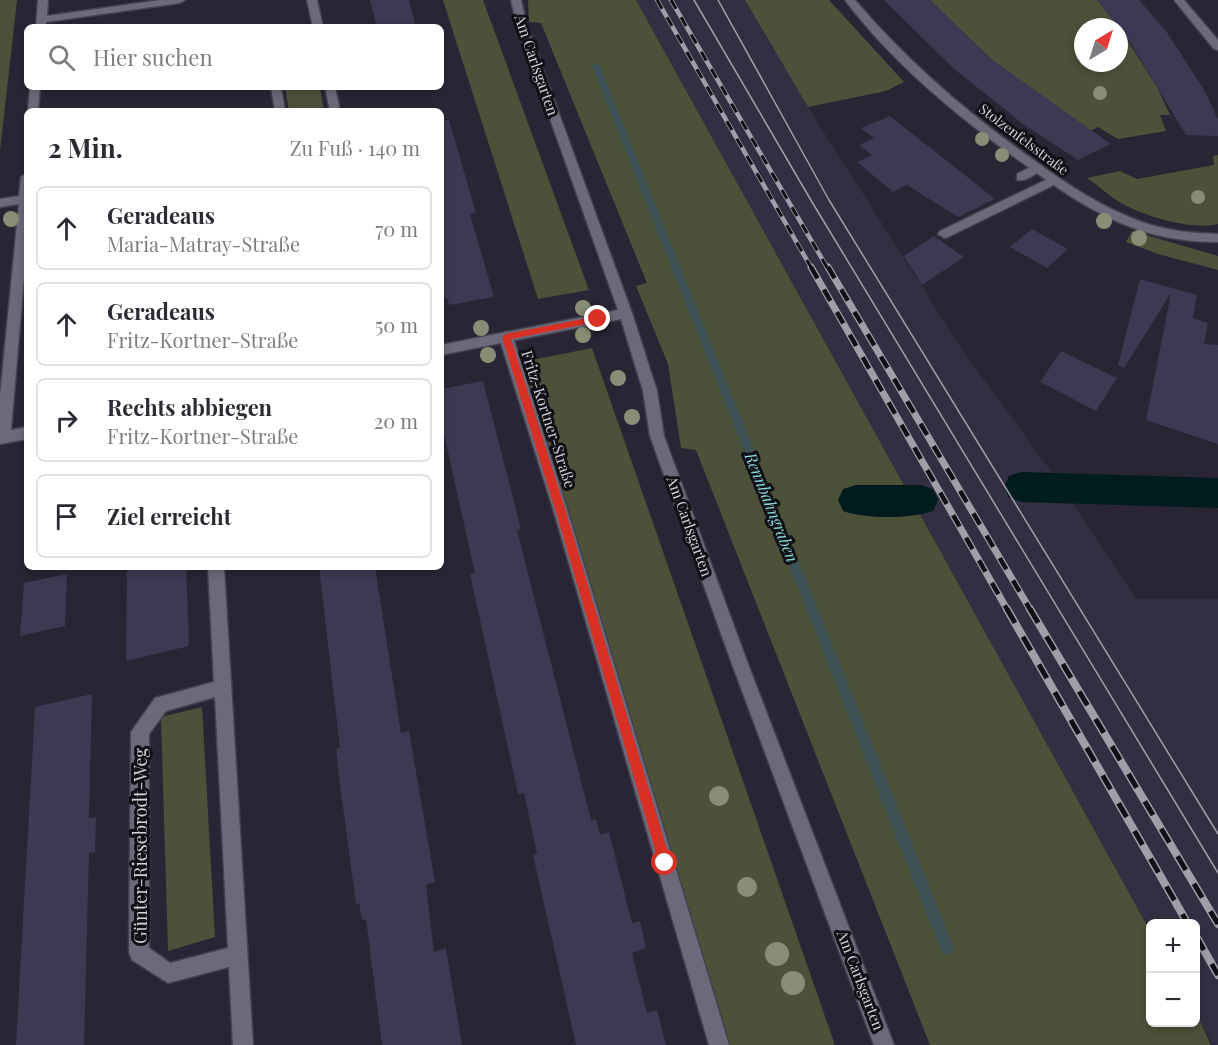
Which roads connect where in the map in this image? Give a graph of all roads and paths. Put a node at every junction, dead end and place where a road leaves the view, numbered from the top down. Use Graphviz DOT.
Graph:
graph roads {
  1 [pos="43,0"];
  2 [pos="180,0"];
  3 [pos="312,0"];
  4 [pos="516,0"];
  5 [pos="850,0"];
  6 [pos="1179,0"];
  7 [pos="41,23"];
  8 [pos="317,24"];
  9 [pos="1218,47"];
  10 [pos="35,90"];
  11 [pos="276,90"];
  12 [pos="331,90"];
  13 [pos="33,108"];
  14 [pos="280,108"];
  15 [pos="334,108"];
  16 [pos="1036,168"];
  17 [pos="1021,177"];
  18 [pos="1054,180"];
  19 [pos="24,199"];
  20 [pos="0,203"];
  21 [pos="24,209"];
  22 [pos="944,234"];
  23 [pos="1218,238"];
  24 [pos="626,313"];
  25 [pos="506,337"];
  26 [pos="444,349"];
  27 [pos="24,434"];
  28 [pos="2,438"];
  29 [pos="216,570"];
  30 [pos="223,687"];
  31 [pos="238,955"];
  32 [pos="243,1045"];
  33 [pos="718,1045"];
  34 [pos="884,1045"];
  1 -- 7 [label="street"];
  2 -- 7 [label="street"];
  3 -- 8 [label="street"];
  4 -- 24 [label="street, Am Carlsgarten"];
  5 -- 16 [label="street, Stolzenfelsstraße"];
  6 -- 9 [label="street"];
  10 -- 13 [label="street"];
  11 -- 14 [label="street"];
  12 -- 15 [label="street"];
  16 -- 17 [label="street"];
  16 -- 18 [label="street, Stolzenfelsstraße"];
  18 -- 22 [label="street"];
  18 -- 23 [label="street, Stolzenfelsstraße"];
  19 -- 20 [label="street"];
  21 -- 28 [label="street"];
  24 -- 25 [label="street, Fritz-Kortner-Straße"];
  24 -- 34 [label="street, Am Carlsgarten"];
  25 -- 26 [label="street, Fritz-Kortner-Straße"];
  25 -- 33 [label="street, Fritz-Kortner-Straße"];
  27 -- 28 [label="street"];
  29 -- 30 [label="street"];
  30 -- 31 [label="street"];
  30 -- 31 [label="street, Günter-Riesebrodt-Weg"];
  31 -- 32 [label="street"];
}
